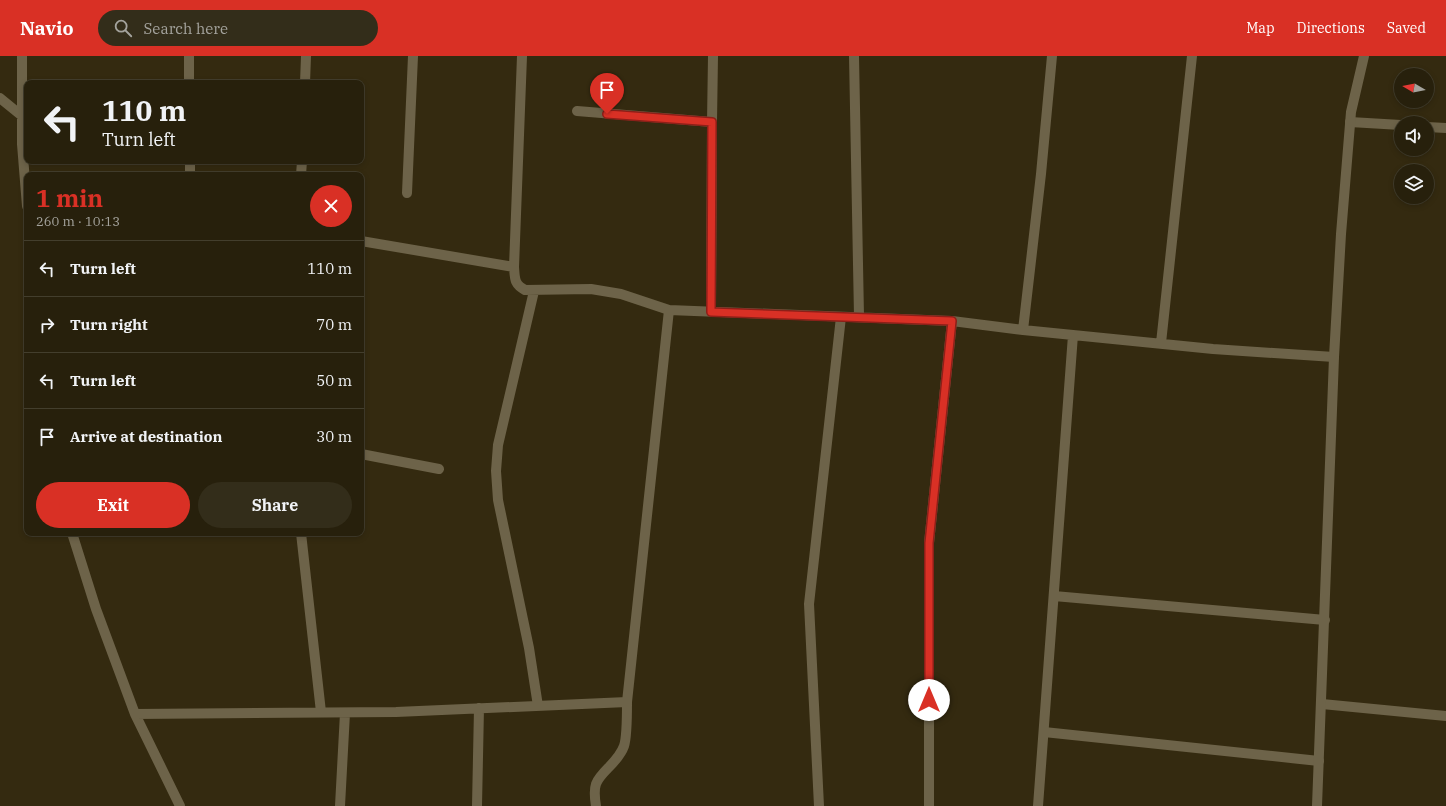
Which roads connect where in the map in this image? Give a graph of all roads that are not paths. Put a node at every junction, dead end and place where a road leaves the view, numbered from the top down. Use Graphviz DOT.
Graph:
graph roads {
  1 [pos="22,56"];
  2 [pos="189,56"];
  3 [pos="306,56"];
  4 [pos="413,56"];
  5 [pos="522,56"];
  6 [pos="713,56"];
  7 [pos="854,56"];
  8 [pos="1052,56"];
  9 [pos="1192,56"];
  10 [pos="1364,56"];
  11 [pos="190,80"];
  12 [pos="305,80"];
  13 [pos="0,98"];
  14 [pos="577,111"];
  15 [pos="22,116"];
  16 [pos="712,122"];
  17 [pos="1350,122"];
  18 [pos="1394,125"];
  19 [pos="1434,127"];
  20 [pos="1446,128"];
  21 [pos="24,172"];
  22 [pos="407,193"];
  23 [pos="364,242"];
  24 [pos="514,267"];
  25 [pos="534,291"];
  26 [pos="670,310"];
  27 [pos="711,312"];
  28 [pos="859,316"];
  29 [pos="840,317"];
  30 [pos="952,321"];
  31 [pos="1023,330"];
  32 [pos="1073,335"];
  33 [pos="1162,343"];
  34 [pos="1334,357"];
  35 [pos="364,455"];
  36 [pos="439,470"];
  37 [pos="73,536"];
  38 [pos="301,536"];
  39 [pos="1054,596"];
  40 [pos="1325,620"];
  41 [pos="628,702"];
  42 [pos="1322,704"];
  43 [pos="538,706"];
  44 [pos="479,708"];
  45 [pos="321,712"];
  46 [pos="135,714"];
  47 [pos="345,714"];
  48 [pos="1446,716"];
  49 [pos="1044,732"];
  50 [pos="1319,761"];
  51 [pos="180,806"];
  52 [pos="340,806"];
  53 [pos="477,806"];
  54 [pos="596,806"];
  55 [pos="819,806"];
  56 [pos="929,806"];
  57 [pos="1038,806"];
  58 [pos="1318,806"];
  1 -- 15 [label="street"];
  2 -- 11 [label="street"];
  3 -- 12 [label="street"];
  4 -- 22 [label="street"];
  5 -- 24 [label="street"];
  6 -- 16 [label="street"];
  7 -- 28 [label="street"];
  8 -- 31 [label="street"];
  9 -- 33 [label="street"];
  10 -- 17 [label="street"];
  13 -- 15 [label="street"];
  14 -- 16 [label="street"];
  15 -- 21 [label="street"];
  16 -- 27 [label="street"];
  17 -- 18 [label="street"];
  17 -- 34 [label="street"];
  19 -- 20 [label="street"];
  23 -- 24 [label="street"];
  24 -- 25 [label="street"];
  25 -- 26 [label="street"];
  25 -- 43 [label="street"];
  26 -- 27 [label="street"];
  26 -- 41 [label="street"];
  27 -- 29 [label="street"];
  28 -- 29 [label="street"];
  28 -- 30 [label="street"];
  29 -- 55 [label="street"];
  30 -- 31 [label="street"];
  30 -- 56 [label="street"];
  31 -- 32 [label="street"];
  32 -- 33 [label="street"];
  32 -- 39 [label="street"];
  33 -- 34 [label="street"];
  34 -- 40 [label="street"];
  35 -- 36 [label="street"];
  37 -- 46 [label="street"];
  38 -- 45 [label="street"];
  39 -- 40 [label="street"];
  39 -- 49 [label="street"];
  40 -- 42 [label="street"];
  41 -- 43 [label="street"];
  41 -- 54 [label="street"];
  42 -- 48 [label="street"];
  42 -- 50 [label="street"];
  43 -- 44 [label="street"];
  44 -- 47 [label="street"];
  44 -- 53 [label="street"];
  45 -- 46 [label="street"];
  45 -- 47 [label="street"];
  46 -- 51 [label="street"];
  47 -- 52 [label="street"];
  49 -- 50 [label="street"];
  49 -- 57 [label="street"];
  50 -- 58 [label="street"];
}
